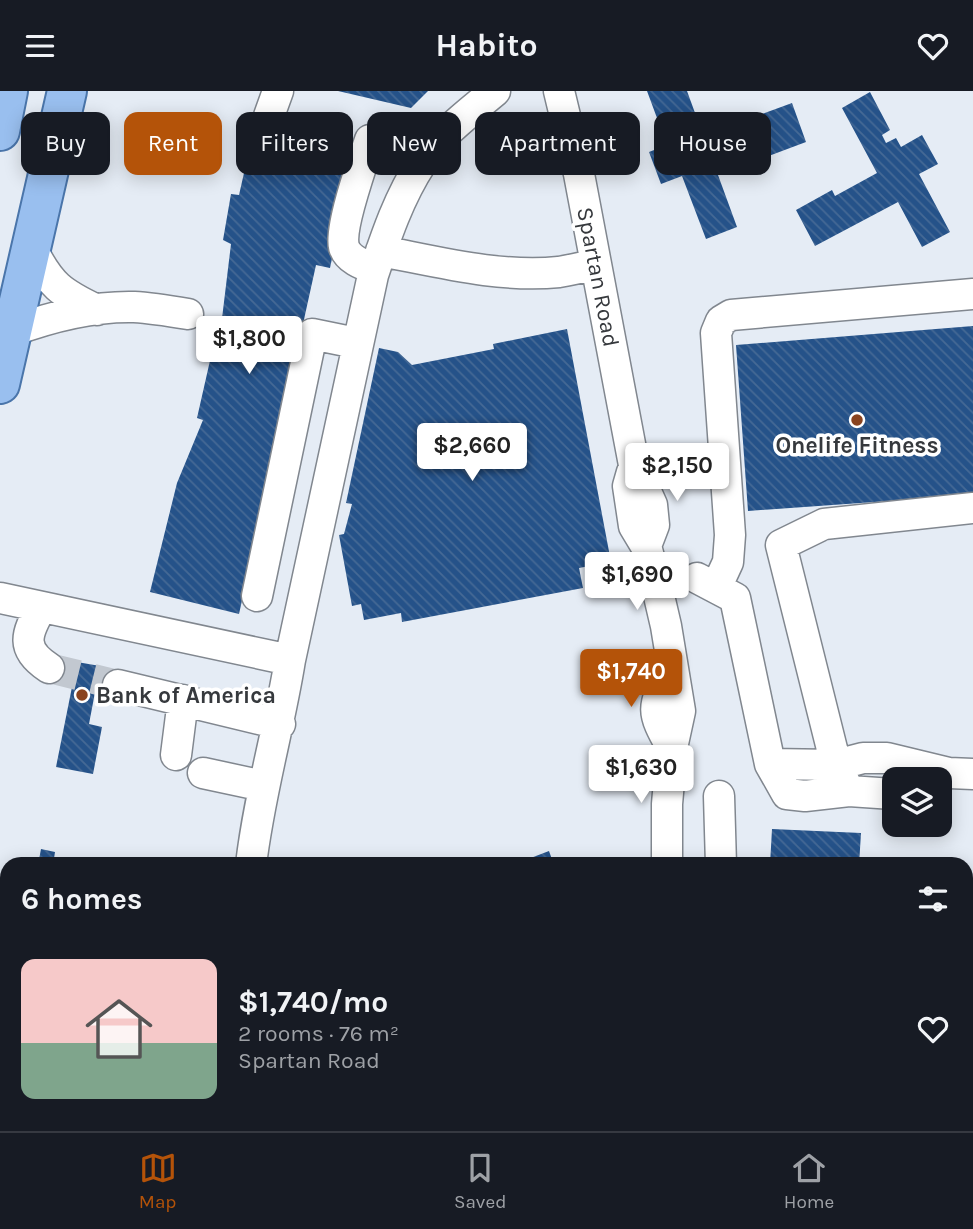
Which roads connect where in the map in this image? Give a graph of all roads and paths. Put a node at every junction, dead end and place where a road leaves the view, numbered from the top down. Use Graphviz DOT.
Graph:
graph roads {
  1 [pos="8,91"];
  2 [pos="67,91"];
  3 [pos="559,91"];
  4 [pos="487,94"];
  5 [pos="0,131"];
  6 [pos="367,149"];
  7 [pos="32,249"];
  8 [pos="378,260"];
  9 [pos="596,264"];
  10 [pos="973,294"];
  11 [pos="97,310"];
  12 [pos="188,314"];
  13 [pos="12,331"];
  14 [pos="356,343"];
  15 [pos="0,384"];
  16 [pos="973,508"];
  17 [pos="257,596"];
  18 [pos="0,598"];
  19 [pos="41,608"];
  20 [pos="290,660"];
  21 [pos="49,668"];
  22 [pos="118,685"];
  23 [pos="183,700"];
  24 [pos="280,723"];
  25 [pos="176,755"];
  26 [pos="770,764"];
  27 [pos="836,765"];
  28 [pos="203,773"];
  29 [pos="973,774"];
  30 [pos="264,786"];
  31 [pos="849,791"];
  32 [pos="882,793"];
  33 [pos="719,796"];
  34 [pos="252,857"];
  35 [pos="667,857"];
  36 [pos="722,857"];
  1 -- 5 [label="main road"];
  2 -- 7 [label="main road"];
  3 -- 9 [label="street, Spartan Road"];
  4 -- 8 [label="street"];
  6 -- 8 [label="street"];
  7 -- 11 [label="street"];
  7 -- 13 [label="main road"];
  8 -- 9 [label="street"];
  8 -- 14 [label="street"];
  9 -- 35 [label="street, Spartan Road"];
  10 -- 26 [label="street"];
  11 -- 12 [label="street"];
  11 -- 13 [label="street"];
  13 -- 15 [label="main road"];
  14 -- 17 [label="street"];
  14 -- 20 [label="street"];
  16 -- 27 [label="street"];
  18 -- 19 [label="street"];
  19 -- 20 [label="street"];
  19 -- 21 [label="street"];
  20 -- 24 [label="street"];
  22 -- 23 [label="street"];
  23 -- 24 [label="street"];
  23 -- 25 [label="street"];
  24 -- 30 [label="street"];
  26 -- 27 [label="street"];
  26 -- 31 [label="street"];
  27 -- 29 [label="street"];
  27 -- 31 [label="street"];
  28 -- 30 [label="street"];
  30 -- 34 [label="street"];
  31 -- 32 [label="street"];
  33 -- 36 [label="street"];
}
